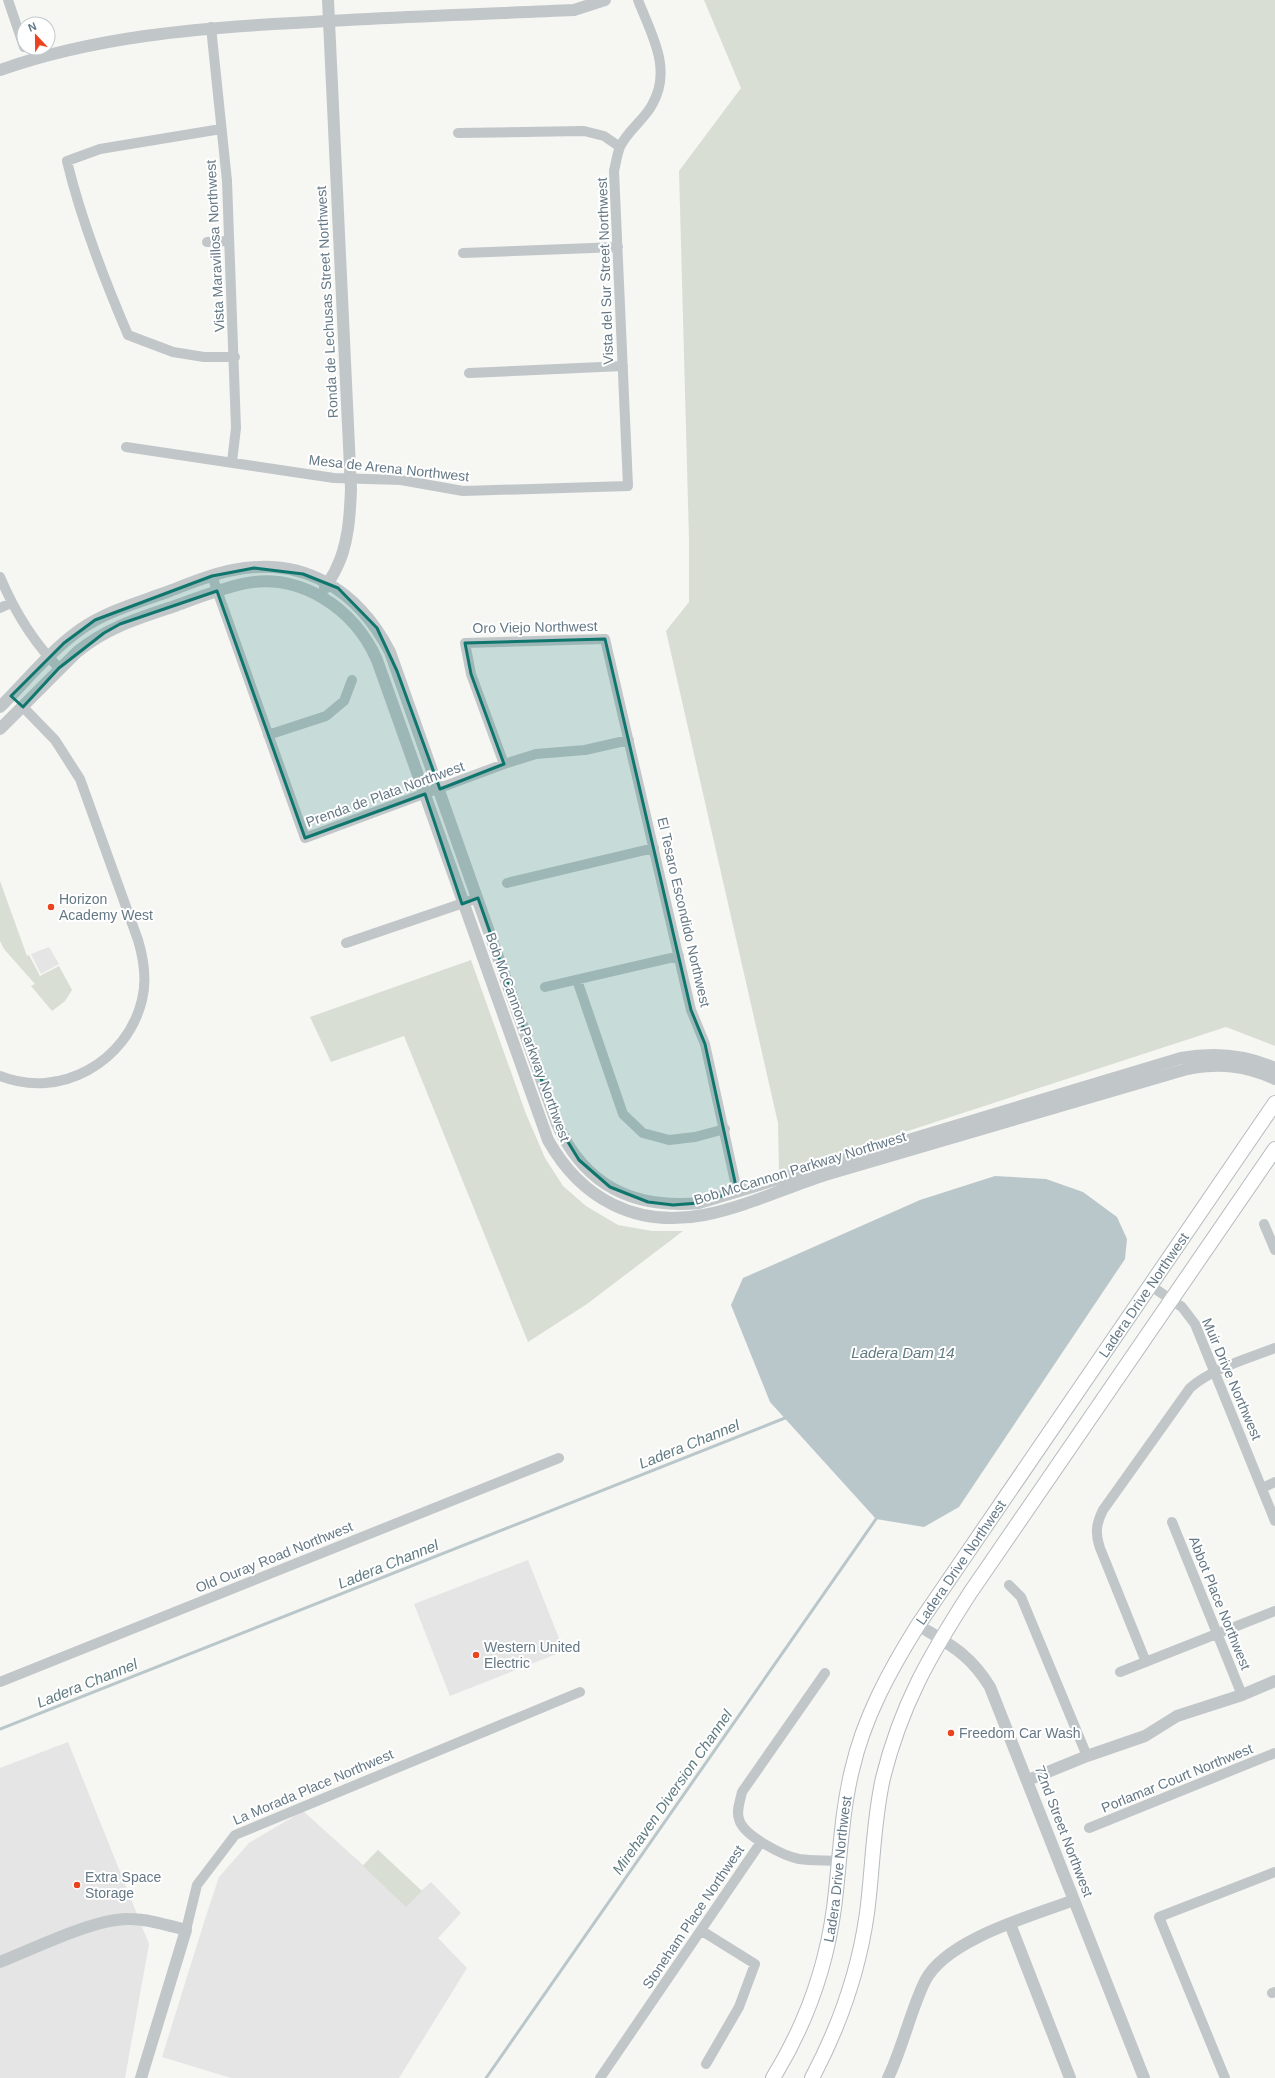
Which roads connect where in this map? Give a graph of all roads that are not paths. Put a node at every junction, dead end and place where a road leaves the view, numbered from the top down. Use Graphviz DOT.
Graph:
graph roads {
  1 [pos="8,0"];
  2 [pos="328,0"];
  3 [pos="605,0"];
  4 [pos="638,0"];
  5 [pos="329,20"];
  6 [pos="16,24"];
  7 [pos="211,28"];
  8 [pos="27,56"];
  9 [pos="28,60"];
  10 [pos="0,70"];
  11 [pos="221,129"];
  12 [pos="458,133"];
  13 [pos="620,147"];
  14 [pos="229,241"];
  15 [pos="207,242"];
  16 [pos="618,247"];
  17 [pos="462,253"];
  18 [pos="235,357"];
  19 [pos="623,366"];
  20 [pos="469,373"];
  21 [pos="126,446"];
  22 [pos="232,462"];
  23 [pos="350,479"];
  24 [pos="628,486"];
  25 [pos="212,576"];
  26 [pos="0,577"];
  27 [pos="328,582"];
  28 [pos="217,592"];
  29 [pos="320,596"];
  30 [pos="11,603"];
  31 [pos="0,608"];
  32 [pos="604,639"];
  33 [pos="49,658"];
  34 [pos="59,668"];
  35 [pos="352,680"];
  36 [pos="12,696"];
  37 [pos="0,707"];
  38 [pos="23,707"];
  39 [pos="0,729"];
  40 [pos="268,735"];
  41 [pos="629,740"];
  42 [pos="504,764"];
  43 [pos="440,789"];
  44 [pos="425,794"];
  45 [pos="654,848"];
  46 [pos="507,882"];
  47 [pos="478,898"];
  48 [pos="462,904"];
  49 [pos="346,943"];
  50 [pos="679,956"];
  51 [pos="576,980"];
  52 [pos="545,987"];
  53 [pos="1275,1068"];
  54 [pos="0,1076"];
  55 [pos="1275,1079"];
  56 [pos="1275,1103"];
  57 [pos="725,1129"];
  58 [pos="1275,1149"];
  59 [pos="737,1190"];
  60 [pos="1264,1224"];
  61 [pos="1275,1250"];
  62 [pos="1151,1286"];
  63 [pos="1171,1300"];
  64 [pos="1275,1348"];
  65 [pos="1216,1372"];
  66 [pos="559,1458"];
  67 [pos="1275,1482"];
  68 [pos="1262,1488"];
  69 [pos="1275,1521"];
  70 [pos="1172,1522"];
  71 [pos="1010,1585"];
  72 [pos="1275,1611"];
  73 [pos="918,1625"];
  74 [pos="1217,1634"];
  75 [pos="940,1639"];
  76 [pos="1146,1662"];
  77 [pos="1120,1672"];
  78 [pos="825,1673"];
  79 [pos="1275,1681"];
  80 [pos="0,1682"];
  81 [pos="580,1692"];
  82 [pos="1242,1695"];
  83 [pos="1275,1753"];
  84 [pos="1087,1756"];
  85 [pos="1028,1780"];
  86 [pos="1089,1828"];
  87 [pos="761,1842"];
  88 [pos="840,1861"];
  89 [pos="1275,1872"];
  90 [pos="1074,1900"];
  91 [pos="1010,1924"];
  92 [pos="186,1930"];
  93 [pos="702,1931"];
  94 [pos="0,1962"];
  95 [pos="706,2064"];
  96 [pos="141,2078"];
  97 [pos="600,2078"];
  98 [pos="774,2078"];
  99 [pos="812,2078"];
  100 [pos="888,2078"];
  101 [pos="1070,2078"];
  102 [pos="1143,2078"];
  103 [pos="1225,2078"];
  1 -- 6 [label="street"];
  2 -- 5 [label="street, Ronda de Lechusas Street Northwest"];
  3 -- 5 [label="street"];
  4 -- 13 [label="street, Vista del Sur Street Northwest"];
  5 -- 7 [label="street"];
  5 -- 23 [label="street, Ronda de Lechusas Street Northwest"];
  7 -- 9 [label="street"];
  7 -- 11 [label="street, Vista Maravillosa Northwest"];
  8 -- 9 [label="street"];
  9 -- 10 [label="street"];
  11 -- 14 [label="street, Vista Maravillosa Northwest"];
  11 -- 18 [label="street"];
  12 -- 13 [label="street"];
  13 -- 16 [label="street, Vista del Sur Street Northwest"];
  14 -- 15 [label="street"];
  14 -- 18 [label="street, Vista Maravillosa Northwest"];
  16 -- 17 [label="street"];
  16 -- 19 [label="street, Vista del Sur Street Northwest"];
  18 -- 22 [label="street, Vista Maravillosa Northwest"];
  19 -- 20 [label="street"];
  19 -- 24 [label="street, Vista del Sur Street Northwest"];
  21 -- 22 [label="street, Mesa de Arena Northwest"];
  22 -- 23 [label="street, Mesa de Arena Northwest"];
  23 -- 24 [label="street, Mesa de Arena Northwest"];
  23 -- 27 [label="street, Ronda de Lechusas Street Northwest"];
  25 -- 27 [label="street, Bob McCannon Parkway Northwest"];
  25 -- 28 [label="street, Prenda de Plata Northwest"];
  25 -- 33 [label="street, Bob McCannon Parkway Northwest"];
  26 -- 30 [label="street"];
  27 -- 29 [label="street, Ronda de Lechusas Street Northwest"];
  27 -- 43 [label="street, Bob McCannon Parkway Northwest"];
  28 -- 29 [label="street, Bob McCannon Parkway Northwest"];
  28 -- 34 [label="street, Bob McCannon Parkway Northwest"];
  28 -- 40 [label="street, Prenda de Plata Northwest"];
  29 -- 44 [label="street, Bob McCannon Parkway Northwest"];
  30 -- 31 [label="street"];
  30 -- 33 [label="street"];
  32 -- 41 [label="street, El Tesaro Escondido Northwest"];
  32 -- 42 [label="street, Oro Viejo Northwest"];
  33 -- 34 [label="street"];
  33 -- 36 [label="street, Bob McCannon Parkway Northwest"];
  34 -- 38 [label="street, Bob McCannon Parkway Northwest"];
  35 -- 40 [label="street"];
  36 -- 37 [label="street, Bob McCannon Parkway Northwest"];
  36 -- 38 [label="street"];
  38 -- 39 [label="street, Bob McCannon Parkway Northwest"];
  38 -- 54 [label="street"];
  40 -- 44 [label="street, Prenda de Plata Northwest"];
  41 -- 42 [label="street, Prenda de Plata Northwest"];
  41 -- 45 [label="street, El Tesaro Escondido Northwest"];
  42 -- 43 [label="street, Prenda de Plata Northwest"];
  43 -- 44 [label="street, Prenda de Plata Northwest"];
  43 -- 47 [label="street, Bob McCannon Parkway Northwest"];
  44 -- 48 [label="street, Bob McCannon Parkway Northwest"];
  45 -- 46 [label="street"];
  45 -- 50 [label="street, El Tesaro Escondido Northwest"];
  47 -- 48 [label="street"];
  47 -- 59 [label="street, Bob McCannon Parkway Northwest"];
  48 -- 49 [label="street"];
  48 -- 55 [label="street, Bob McCannon Parkway Northwest"];
  50 -- 51 [label="street"];
  50 -- 57 [label="street, El Tesaro Escondido Northwest"];
  51 -- 52 [label="street"];
  51 -- 57 [label="street"];
  53 -- 59 [label="street, Bob McCannon Parkway Northwest"];
  56 -- 62 [label="main road, Ladera Drive Northwest"];
  57 -- 59 [label="street, El Tesaro Escondido Northwest"];
  58 -- 63 [label="main road, Ladera Drive Northwest"];
  60 -- 61 [label="street"];
  62 -- 63 [label="street, Muir Drive Northwest"];
  62 -- 73 [label="main road, Ladera Drive Northwest"];
  63 -- 65 [label="street, Muir Drive Northwest"];
  63 -- 75 [label="main road, Ladera Drive Northwest"];
  64 -- 65 [label="street"];
  65 -- 68 [label="street, Muir Drive Northwest"];
  65 -- 76 [label="street"];
  66 -- 80 [label="street, Old Ouray Road Northwest"];
  67 -- 68 [label="street"];
  68 -- 69 [label="street, Muir Drive Northwest"];
  70 -- 74 [label="street, Abbot Place Northwest"];
  71 -- 84 [label="street"];
  72 -- 74 [label="street"];
  73 -- 75 [label="street, 72nd Street Northwest"];
  73 -- 88 [label="main road, Ladera Drive Northwest"];
  74 -- 76 [label="street"];
  74 -- 82 [label="street, Abbot Place Northwest"];
  75 -- 85 [label="street, 72nd Street Northwest"];
  75 -- 99 [label="main road, Ladera Drive Northwest"];
  76 -- 77 [label="street"];
  78 -- 87 [label="street, Stoneham Place Northwest"];
  79 -- 82 [label="street"];
  81 -- 92 [label="street, La Morada Place Northwest"];
  82 -- 84 [label="street"];
  83 -- 86 [label="street, Porlamar Court Northwest"];
  84 -- 85 [label="street"];
  85 -- 90 [label="street, 72nd Street Northwest"];
  87 -- 88 [label="street"];
  87 -- 93 [label="street, Stoneham Place Northwest"];
  88 -- 98 [label="main road, Ladera Drive Northwest"];
  89 -- 103 [label="street"];
  90 -- 91 [label="street"];
  90 -- 102 [label="street, 72nd Street Northwest"];
  91 -- 100 [label="street"];
  91 -- 101 [label="street"];
  92 -- 94 [label="street"];
  92 -- 96 [label="street, La Morada Place Northwest"];
  93 -- 95 [label="street"];
  93 -- 97 [label="street, Stoneham Place Northwest"];
}
